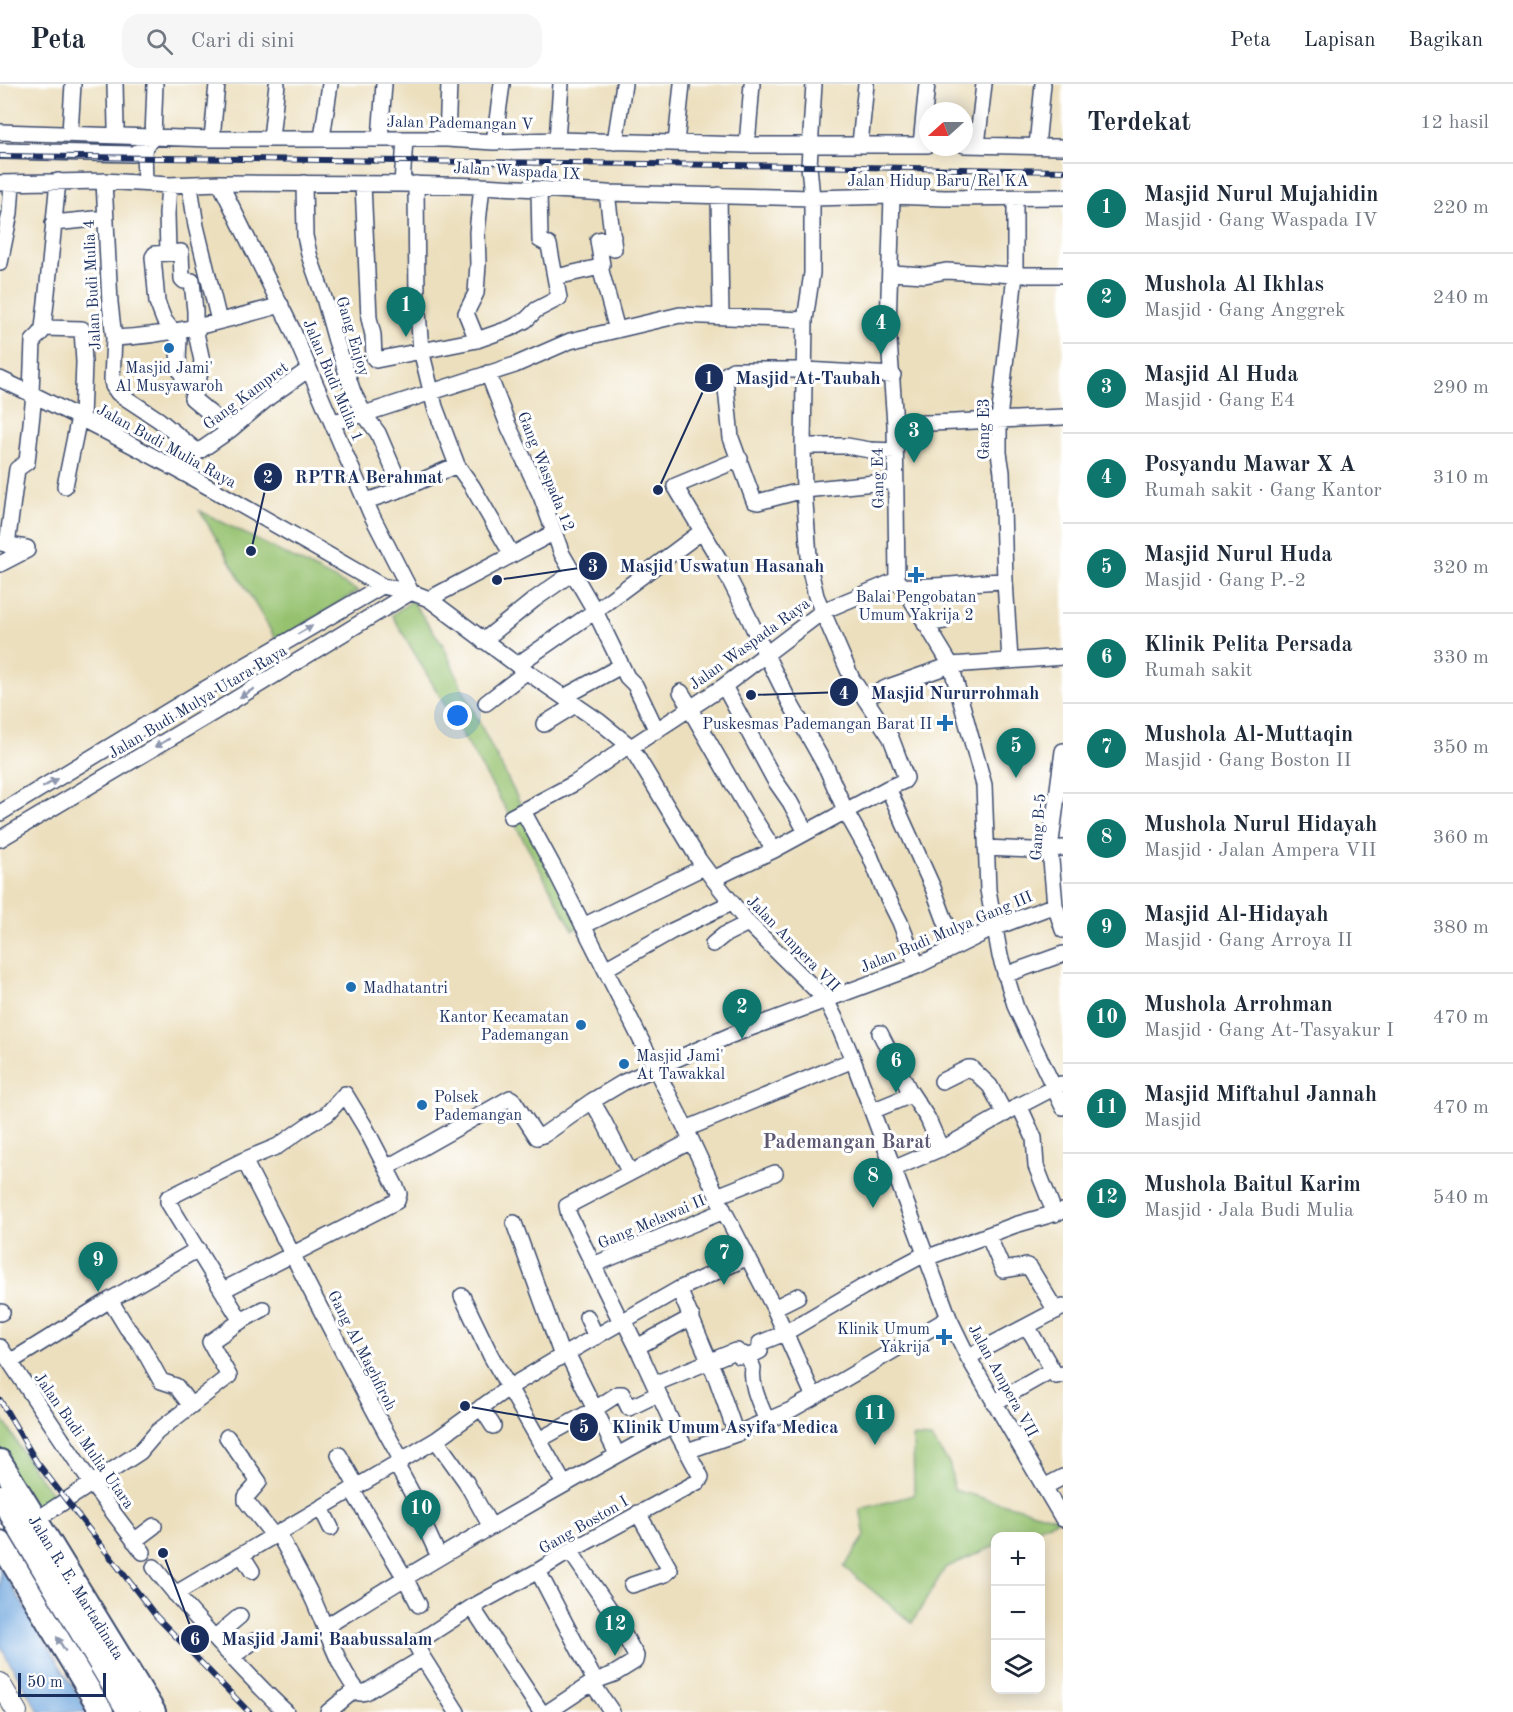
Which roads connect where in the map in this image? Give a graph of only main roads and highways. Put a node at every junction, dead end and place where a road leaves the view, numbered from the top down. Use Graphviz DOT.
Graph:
graph roads {
  1 [pos="0,1461"];
  2 [pos="0,1496"];
  3 [pos="0,1504"];
  4 [pos="0,1542"];
  5 [pos="0,1683"];
  6 [pos="17,1712"];
  7 [pos="102,1712"];
  8 [pos="128,1712"];
  9 [pos="154,1712"];
  1 -- 9 [label="highway, Jalan R. E. Martadinata"];
  2 -- 8 [label="highway, Jalan R. E. Martadinata"];
  3 -- 8 [label="highway"];
  7 -- 4 [label="highway, one-way"];
  5 -- 6 [label="main road"];
}
